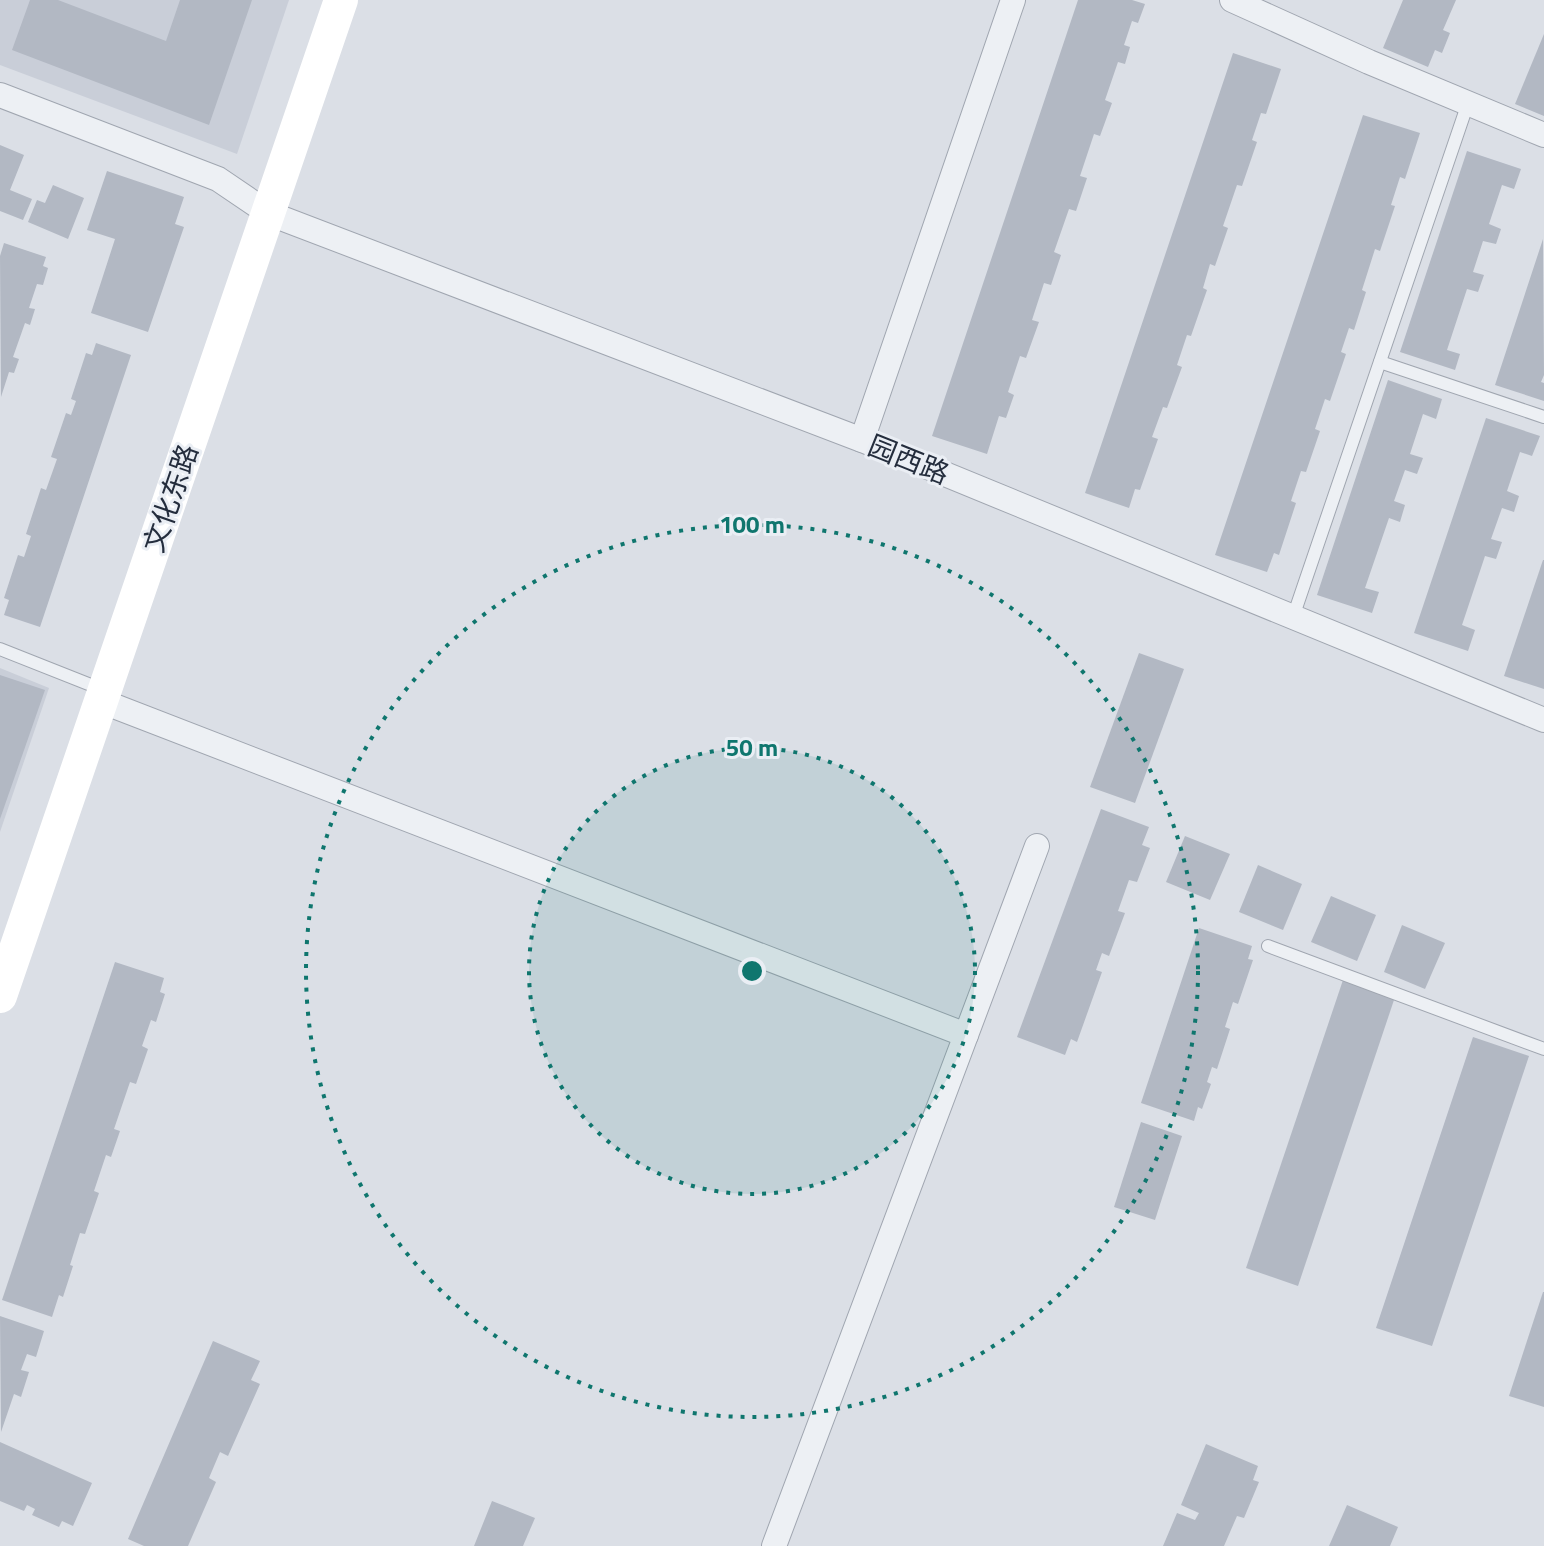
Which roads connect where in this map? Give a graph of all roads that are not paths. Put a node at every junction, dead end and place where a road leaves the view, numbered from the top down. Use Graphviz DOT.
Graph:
graph roads {
  1 [pos="341,0"];
  2 [pos="1013,0"];
  3 [pos="1232,0"];
  4 [pos="0,95"];
  5 [pos="1468,103"];
  6 [pos="1544,135"];
  7 [pos="268,213"];
  8 [pos="1380,362"];
  9 [pos="1544,417"];
  10 [pos="862,440"];
  11 [pos="1293,617"];
  12 [pos="0,649"];
  13 [pos="102,696"];
  14 [pos="1544,720"];
  15 [pos="1037,846"];
  16 [pos="1268,946"];
  17 [pos="0,996"];
  18 [pos="966,1035"];
  19 [pos="1544,1049"];
  20 [pos="774,1546"];
  1 -- 7 [label="street, 文化东路"];
  2 -- 10 [label="street"];
  3 -- 5 [label="street"];
  4 -- 7 [label="street, 园西路"];
  5 -- 6 [label="street"];
  5 -- 8 [label="lane"];
  7 -- 10 [label="street, 园西路"];
  7 -- 13 [label="street, 文化东路"];
  8 -- 9 [label="lane"];
  8 -- 11 [label="lane"];
  10 -- 11 [label="street, 园西路"];
  11 -- 14 [label="street, 园西路"];
  12 -- 13 [label="lane"];
  13 -- 17 [label="street, 文化东路"];
  13 -- 18 [label="street"];
  15 -- 18 [label="street"];
  16 -- 19 [label="lane"];
  18 -- 20 [label="street"];
}
